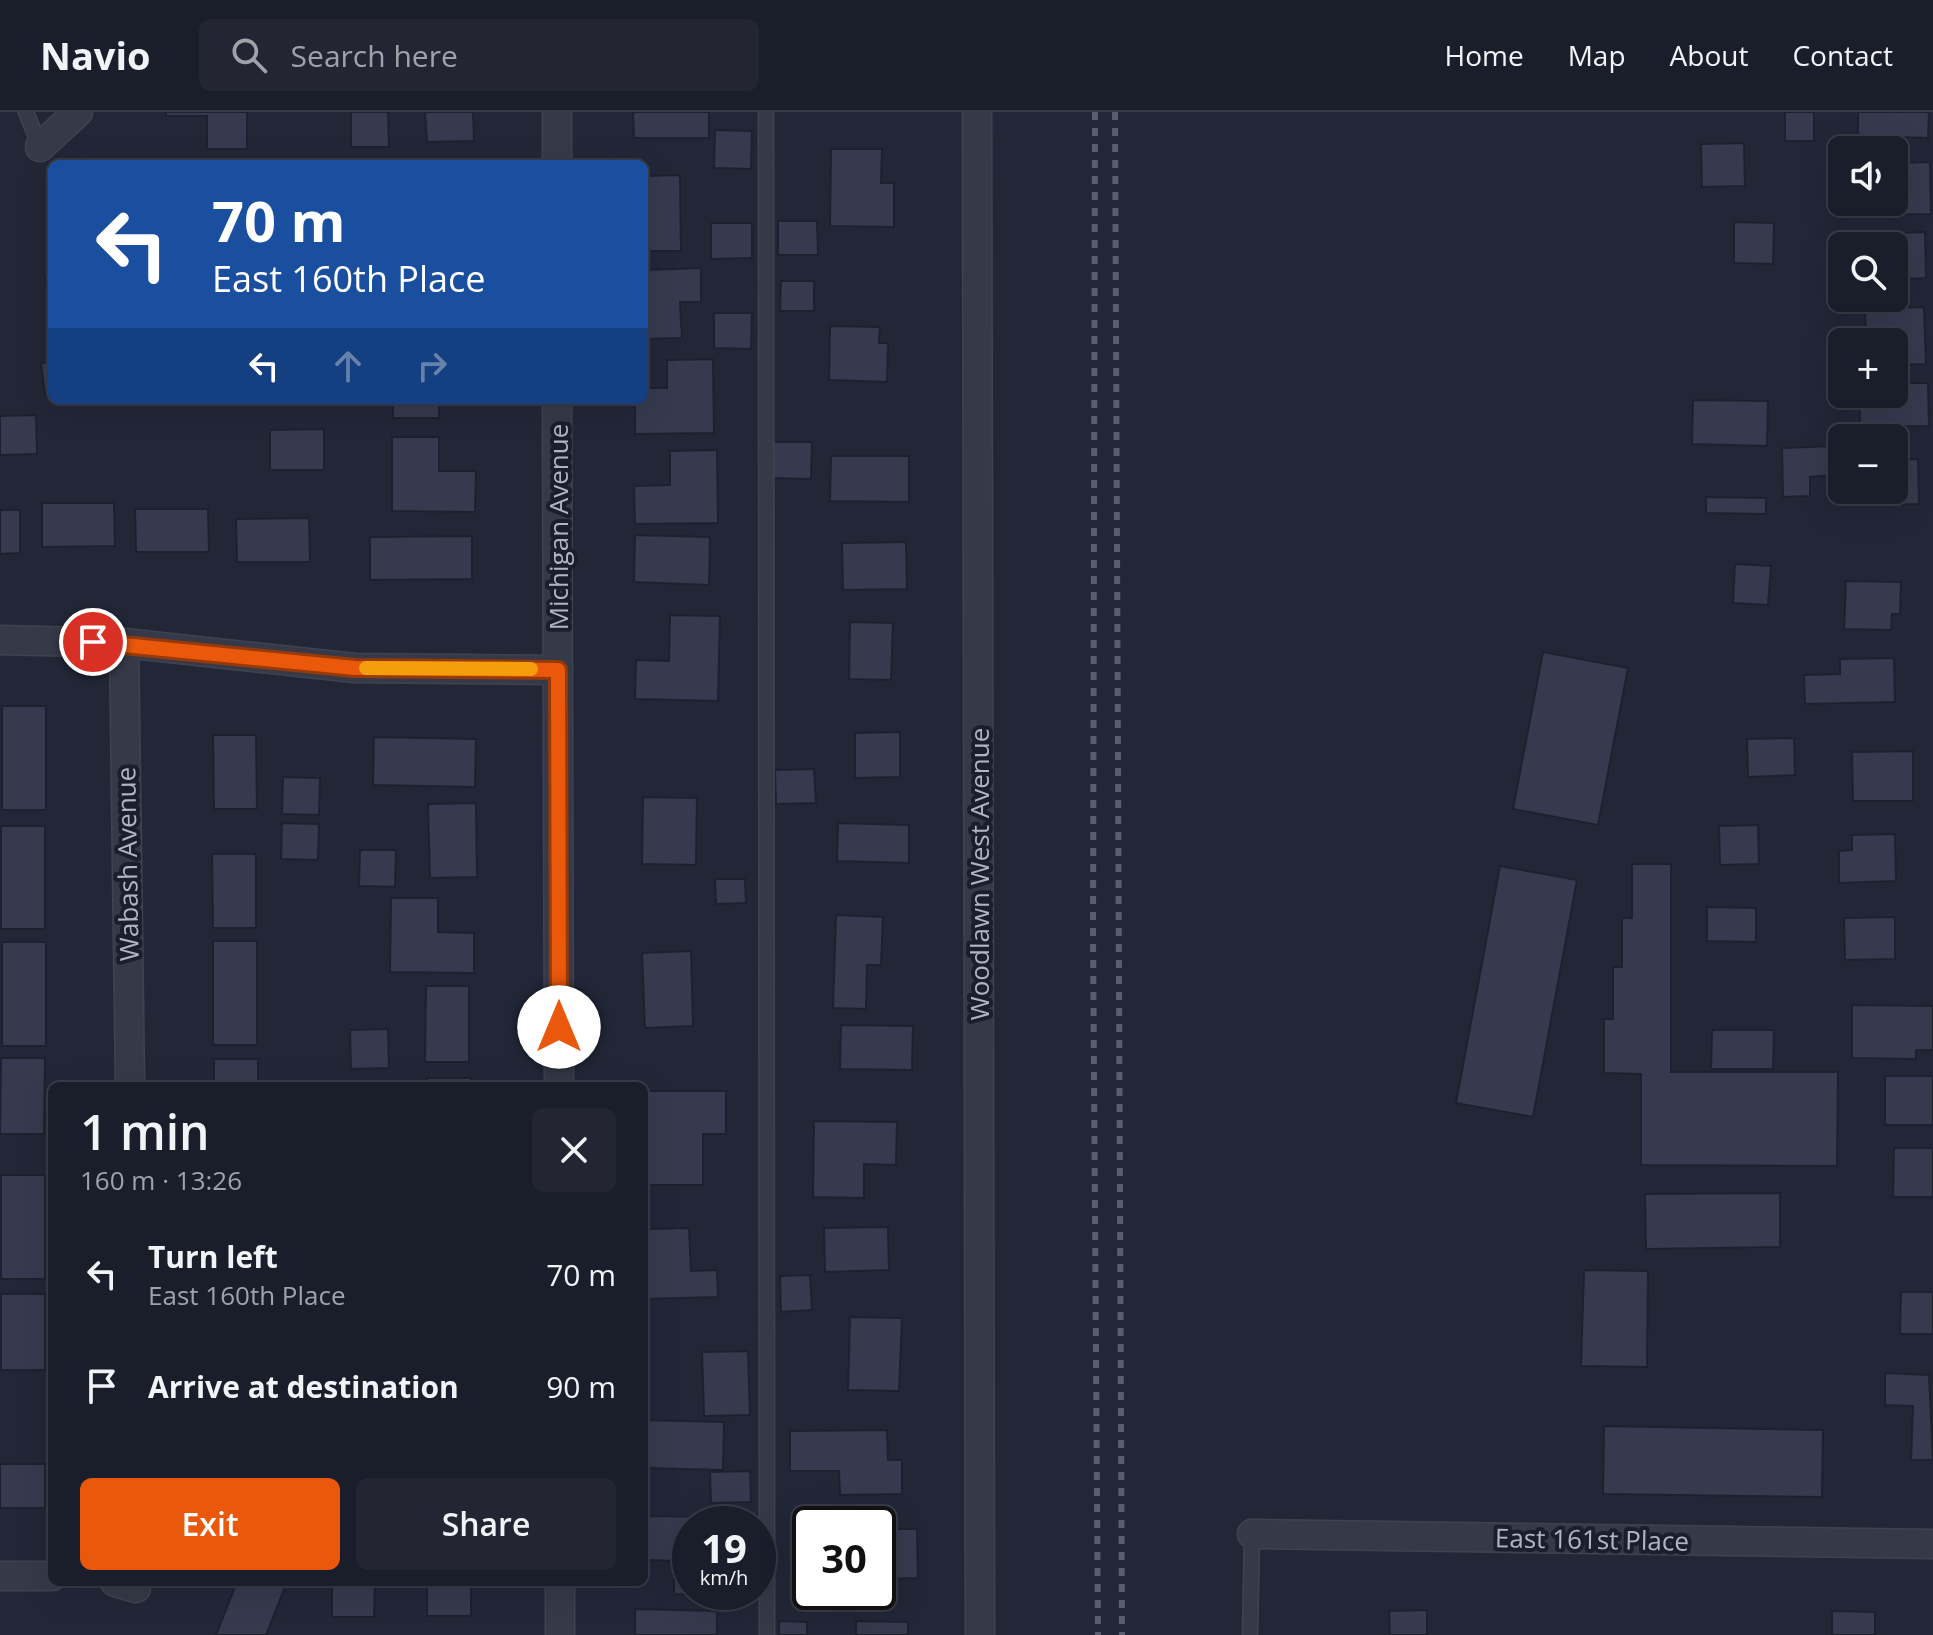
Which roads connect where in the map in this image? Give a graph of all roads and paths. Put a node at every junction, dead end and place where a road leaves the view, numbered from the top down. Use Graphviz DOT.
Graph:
graph roads {
  1 [pos="26,112"];
  2 [pos="78,112"];
  3 [pos="557,112"];
  4 [pos="766,112"];
  5 [pos="977,112"];
  6 [pos="40,147"];
  7 [pos="557,160"];
  8 [pos="557,404"];
  9 [pos="0,640"];
  10 [pos="124,643"];
  11 [pos="558,670"];
  12 [pos="130,1082"];
  13 [pos="559,1082"];
  14 [pos="1252,1534"];
  15 [pos="1933,1544"];
  16 [pos="0,1576"];
  17 [pos="48,1576"];
  18 [pos="560,1586"];
  19 [pos="560,1635"];
  20 [pos="767,1635"];
  21 [pos="980,1635"];
  22 [pos="1250,1635"];
  1 -- 6 [label="lane"];
  2 -- 6 [label="street"];
  3 -- 7 [label="street"];
  4 -- 20 [label="lane"];
  5 -- 21 [label="street, Woodlawn West Avenue"];
  8 -- 11 [label="street, Michigan Avenue"];
  9 -- 10 [label="street"];
  10 -- 11 [label="street"];
  10 -- 12 [label="street, Wabash Avenue"];
  11 -- 13 [label="street, Michigan Avenue"];
  14 -- 15 [label="street, East 161st Place"];
  14 -- 22 [label="lane"];
  16 -- 17 [label="street"];
  18 -- 19 [label="street"];
}
